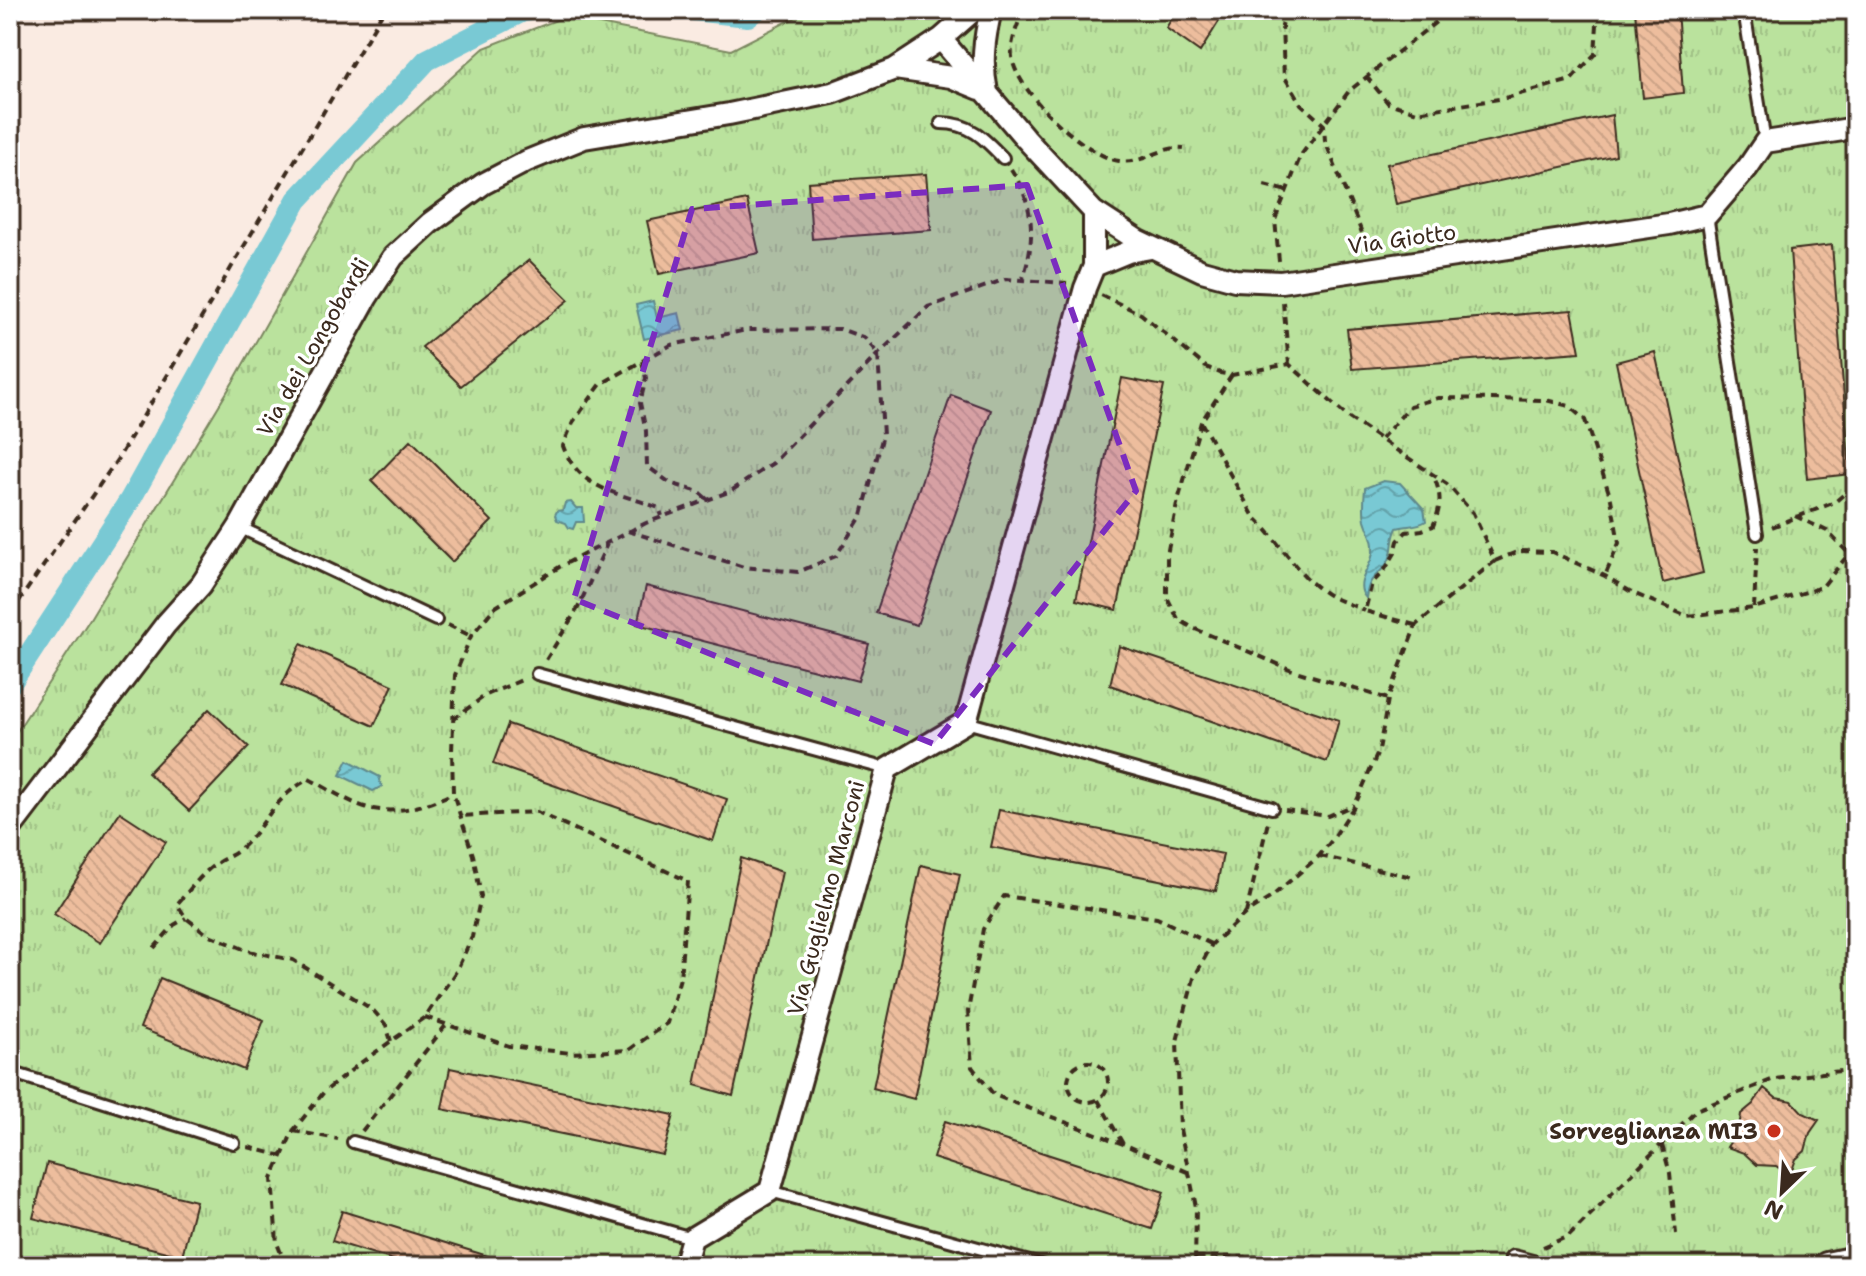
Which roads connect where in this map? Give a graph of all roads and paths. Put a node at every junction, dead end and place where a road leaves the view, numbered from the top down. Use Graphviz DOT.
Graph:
graph roads {
  1 [pos="384,10"];
  2 [pos="974,10"];
  3 [pos="991,10"];
  4 [pos="1023,10"];
  5 [pos="1288,10"];
  6 [pos="1451,10"];
  7 [pos="1598,10"];
  8 [pos="1744,10"];
  9 [pos="941,39"];
  10 [pos="895,69"];
  11 [pos="1366,76"];
  12 [pos="987,92"];
  13 [pos="1050,117"];
  14 [pos="1044,122"];
  15 [pos="941,123"];
  16 [pos="1324,125"];
  17 [pos="1856,128"];
  18 [pos="1765,142"];
  19 [pos="1184,148"];
  20 [pos="1003,158"];
  21 [pos="1264,185"];
  22 [pos="1287,191"];
  23 [pos="1094,212"];
  24 [pos="1707,215"];
  25 [pos="1362,233"];
  26 [pos="1151,248"];
  27 [pos="1094,266"];
  28 [pos="1022,281"];
  29 [pos="1281,282"];
  30 [pos="642,361"];
  31 [pos="1289,364"];
  32 [pos="1232,375"];
  33 [pos="1201,422"];
  34 [pos="1381,439"];
  35 [pos="1433,475"];
  36 [pos="1856,484"];
  37 [pos="707,499"];
  38 [pos="662,516"];
  39 [pos="1795,516"];
  40 [pos="239,527"];
  41 [pos="628,531"];
  42 [pos="1757,534"];
  43 [pos="608,542"];
  44 [pos="1856,545"];
  45 [pos="1848,552"];
  46 [pos="1495,561"];
  47 [pos="1856,561"];
  48 [pos="1605,576"];
  49 [pos="1754,608"];
  50 [pos="1365,611"];
  51 [pos="10,614"];
  52 [pos="436,620"];
  53 [pos="1416,625"];
  54 [pos="471,636"];
  55 [pos="537,674"];
  56 [pos="1388,699"];
  57 [pos="453,719"];
  58 [pos="966,722"];
  59 [pos="887,769"];
  60 [pos="453,793"];
  61 [pos="1355,805"];
  62 [pos="1272,808"];
  63 [pos="460,816"];
  64 [pos="10,829"];
  65 [pos="1319,856"];
  66 [pos="1412,877"];
  67 [pos="1246,913"];
  68 [pos="186,918"];
  69 [pos="1212,944"];
  70 [pos="154,948"];
  71 [pos="425,1017"];
  72 [pos="447,1024"];
  73 [pos="391,1041"];
  74 [pos="1856,1069"];
  75 [pos="10,1072"];
  76 [pos="1098,1100"];
  77 [pos="353,1142"];
  78 [pos="234,1143"];
  79 [pos="1123,1144"];
  80 [pos="1662,1145"];
  81 [pos="282,1156"];
  82 [pos="1188,1172"];
  83 [pos="770,1191"];
  84 [pos="1676,1234"];
  85 [pos="692,1238"];
  86 [pos="1514,1259"];
  87 [pos="1343,1260"];
  88 [pos="1856,1260"];
  89 [pos="1434,1265"];
  90 [pos="286,1266"];
  91 [pos="684,1266"];
  92 [pos="1044,1266"];
  93 [pos="1170,1266"];
  94 [pos="1340,1266"];
  95 [pos="1540,1266"];
  96 [pos="1827,1266"];
  1 -- 51 [label="path"];
  2 -- 9 [label="street, Via dei Longobardi"];
  3 -- 12 [label="street"];
  4 -- 13 [label="path"];
  5 -- 16 [label="path"];
  6 -- 11 [label="path"];
  7 -- 11 [label="path"];
  8 -- 18 [label="lane"];
  9 -- 10 [label="street, Via dei Longobardi"];
  9 -- 12 [label="street, Via Giotto"];
  10 -- 12 [label="street, Via Giotto"];
  10 -- 40 [label="street, Via dei Longobardi"];
  11 -- 16 [label="path"];
  12 -- 23 [label="street, Via Giotto"];
  13 -- 14 [label="path"];
  13 -- 19 [label="path"];
  15 -- 20 [label="lane"];
  16 -- 22 [label="path"];
  16 -- 25 [label="path"];
  17 -- 18 [label="street"];
  18 -- 24 [label="street"];
  20 -- 28 [label="path"];
  21 -- 22 [label="path"];
  22 -- 29 [label="path"];
  23 -- 26 [label="street, Via Giotto"];
  23 -- 27 [label="street"];
  24 -- 29 [label="street, Via Giotto"];
  24 -- 42 [label="lane"];
  26 -- 27 [label="street"];
  26 -- 29 [label="street, Via Giotto"];
  27 -- 58 [label="street"];
  29 -- 31 [label="path"];
  30 -- 37 [label="path"];
  30 -- 38 [label="path"];
  30 -- 41 [label="path"];
  32 -- 33 [label="path"];
  33 -- 50 [label="path"];
  33 -- 56 [label="path"];
  34 -- 48 [label="path"];
  35 -- 50 [label="path"];
  36 -- 39 [label="path"];
  39 -- 42 [label="path"];
  39 -- 45 [label="path"];
  40 -- 52 [label="lane"];
  40 -- 64 [label="street, Via dei Longobardi"];
  42 -- 49 [label="path"];
  43 -- 55 [label="path"];
  44 -- 45 [label="path"];
  45 -- 47 [label="path"];
  45 -- 49 [label="path"];
  46 -- 48 [label="path"];
  48 -- 49 [label="path"];
  50 -- 53 [label="path"];
  52 -- 54 [label="path"];
  55 -- 57 [label="path"];
  55 -- 59 [label="lane"];
  58 -- 59 [label="street, Via Guglielmo Marconi"];
  58 -- 62 [label="lane"];
  59 -- 83 [label="street, Via Guglielmo Marconi"];
  60 -- 68 [label="path"];
  61 -- 62 [label="path"];
  62 -- 67 [label="path"];
  63 -- 72 [label="path"];
  65 -- 66 [label="path"];
  68 -- 70 [label="path"];
  68 -- 73 [label="path"];
  69 -- 79 [label="path"];
  71 -- 72 [label="path"];
  72 -- 77 [label="path"];
  74 -- 80 [label="path"];
  75 -- 78 [label="lane"];
  76 -- 76 [label="path"];
  76 -- 79 [label="path"];
  77 -- 81 [label="path"];
  77 -- 85 [label="lane"];
  78 -- 81 [label="path"];
  79 -- 82 [label="path"];
  80 -- 84 [label="path"];
  80 -- 86 [label="path"];
  81 -- 90 [label="path"];
  83 -- 85 [label="street"];
  83 -- 92 [label="lane"];
  85 -- 91 [label="street"];
  86 -- 89 [label="path"];
  86 -- 95 [label="street"];
  87 -- 89 [label="path"];
  87 -- 93 [label="path"];
  87 -- 94 [label="path"];
  88 -- 96 [label="street"];
}
